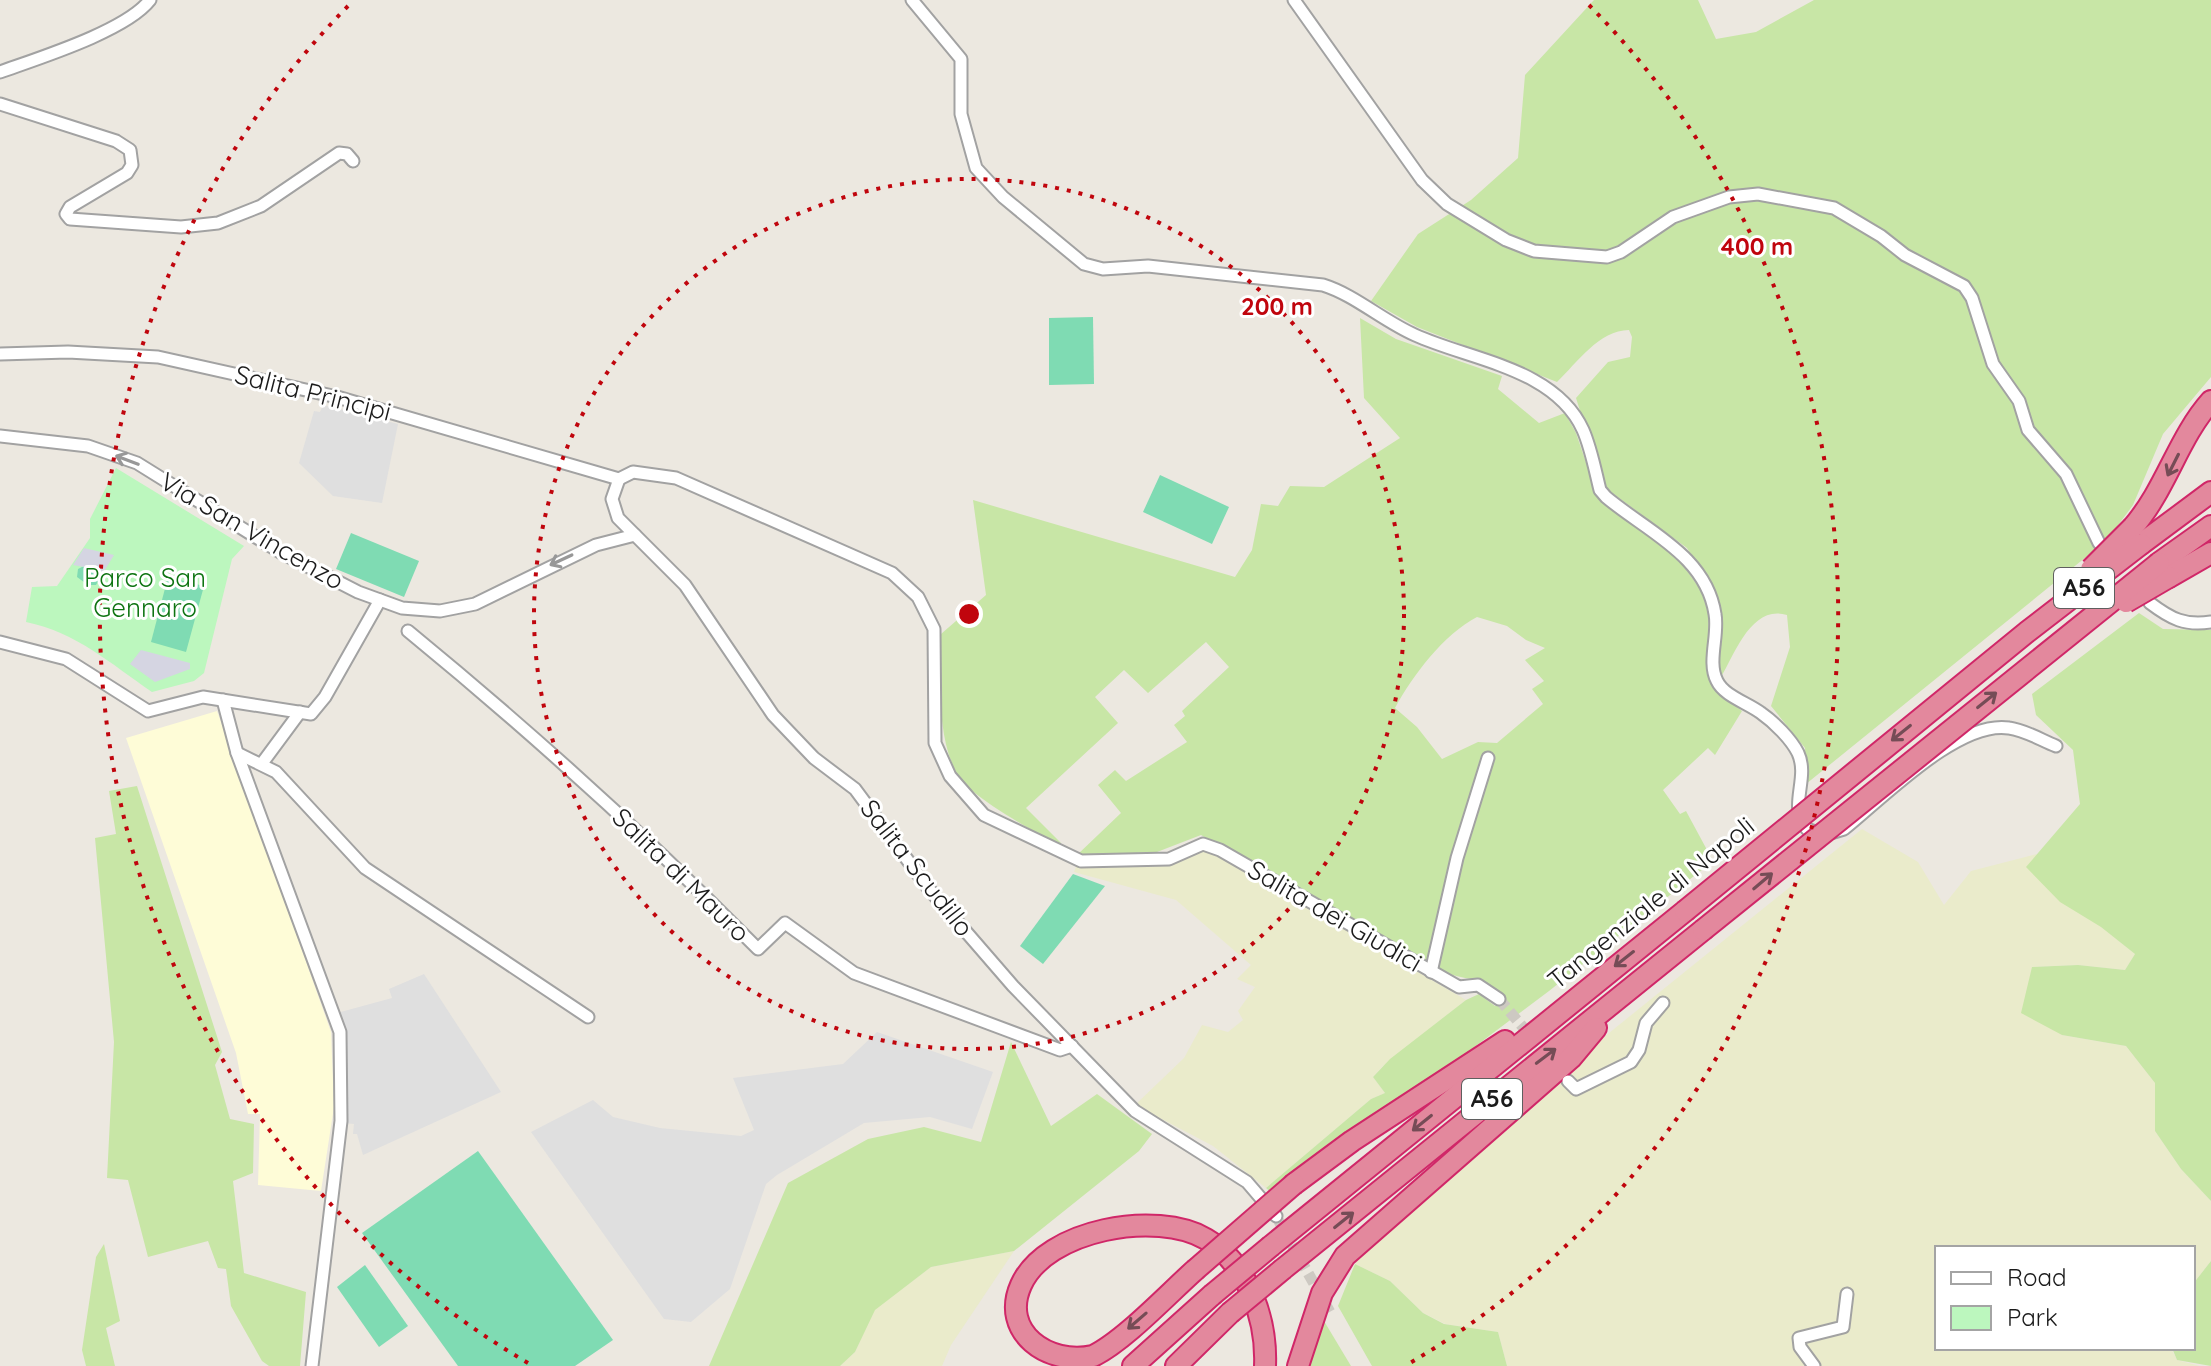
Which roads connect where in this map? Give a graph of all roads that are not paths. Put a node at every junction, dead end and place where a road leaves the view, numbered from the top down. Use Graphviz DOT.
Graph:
graph roads {
  1 [pos="912,0"];
  2 [pos="1294,0"];
  3 [pos="150,1"];
  4 [pos="0,72"];
  5 [pos="3,106"];
  6 [pos="353,161"];
  7 [pos="0,354"];
  8 [pos="2211,401"];
  9 [pos="0,436"];
  10 [pos="619,479"];
  11 [pos="2211,492"];
  12 [pos="2211,526"];
  13 [pos="635,535"];
  14 [pos="2137,536"];
  15 [pos="2099,543"];
  16 [pos="2211,553"];
  17 [pos="2164,570"];
  18 [pos="380,600"];
  19 [pos="2150,603"];
  20 [pos="2211,622"];
  21 [pos="408,631"];
  22 [pos="0,642"];
  23 [pos="223,700"];
  24 [pos="306,713"];
  25 [pos="2056,746"];
  26 [pos="237,753"];
  27 [pos="1488,758"];
  28 [pos="263,762"];
  29 [pos="1431,972"];
  30 [pos="1582,991"];
  31 [pos="1499,999"];
  32 [pos="1619,1000"];
  33 [pos="1663,1003"];
  34 [pos="588,1017"];
  35 [pos="1072,1046"];
  36 [pos="1568,1081"];
  37 [pos="1276,1216"];
  38 [pos="1847,1294"];
  39 [pos="312,1366"];
  40 [pos="1028,1366"];
  41 [pos="1133,1366"];
  42 [pos="1176,1366"];
  43 [pos="1265,1366"];
  44 [pos="1274,1366"];
  45 [pos="1298,1366"];
  46 [pos="1814,1366"];
  1 -- 25 [label="street"];
  2 -- 15 [label="street"];
  3 -- 4 [label="street"];
  5 -- 6 [label="street"];
  7 -- 10 [label="street, Salita Principi"];
  8 -- 14 [label="highway, one-way"];
  18 -- 9 [label="street, Via San Vincenzo, one-way"];
  10 -- 13 [label="street, Salita Scudillo"];
  10 -- 29 [label="street, Salita dei Giudici"];
  11 -- 14 [label="highway, A56"];
  12 -- 17 [label="highway"];
  13 -- 18 [label="street, Via San Vincenzo, one-way"];
  13 -- 35 [label="street, Salita Scudillo"];
  14 -- 30 [label="highway, Tangenziale di Napoli / A56, one-way, bridge"];
  16 -- 17 [label="highway"];
  32 -- 17 [label="highway, Tangenziale di Napoli / A56, one-way, bridge"];
  18 -- 24 [label="street"];
  19 -- 20 [label="street"];
  21 -- 35 [label="street, Salita di Mauro"];
  22 -- 23 [label="street"];
  23 -- 24 [label="street"];
  23 -- 26 [label="street"];
  24 -- 28 [label="street"];
  26 -- 28 [label="street"];
  26 -- 39 [label="street"];
  27 -- 29 [label="street"];
  28 -- 34 [label="street"];
  29 -- 31 [label="street, Salita dei Giudici"];
  30 -- 41 [label="highway, Tangenziale di Napoli / A56, one-way, bridge"];
  30 -- 43 [label="highway, one-way, bridge"];
  42 -- 32 [label="highway, Tangenziale di Napoli / A56, one-way, bridge"];
  32 -- 45 [label="highway"];
  33 -- 36 [label="street"];
  35 -- 37 [label="street, Salita Scudillo"];
  38 -- 46 [label="street"];
  40 -- 44 [label="highway"];
}
